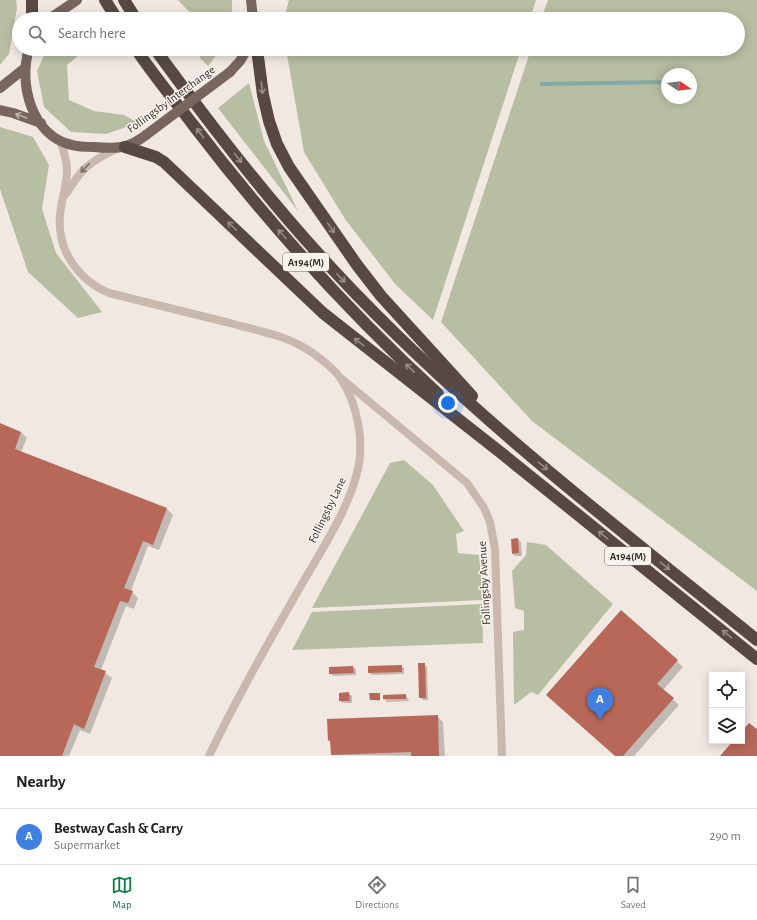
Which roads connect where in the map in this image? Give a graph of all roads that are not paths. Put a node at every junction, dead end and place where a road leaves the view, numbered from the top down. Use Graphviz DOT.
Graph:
graph roads {
  1 [pos="32,0"];
  2 [pos="105,0"];
  3 [pos="124,0"];
  4 [pos="252,1"];
  5 [pos="73,2"];
  6 [pos="32,12"];
  7 [pos="59,12"];
  8 [pos="113,12"];
  9 [pos="132,12"];
  10 [pos="253,12"];
  11 [pos="28,56"];
  12 [pos="141,56"];
  13 [pos="160,56"];
  14 [pos="243,56"];
  15 [pos="258,56"];
  16 [pos="25,68"];
  17 [pos="0,88"];
  18 [pos="0,110"];
  19 [pos="41,123"];
  20 [pos="60,140"];
  21 [pos="120,148"];
  22 [pos="63,198"];
  23 [pos="341,378"];
  24 [pos="513,441"];
  25 [pos="500,452"];
  26 [pos="757,640"];
  27 [pos="757,659"];
  28 [pos="209,756"];
  29 [pos="502,756"];
  1 -- 6 [label="highway"];
  2 -- 8 [label="highway"];
  3 -- 9 [label="highway"];
  4 -- 10 [label="main road"];
  5 -- 7 [label="main road"];
  11 -- 16 [label="main road"];
  25 -- 12 [label="highway, A194(M), one-way"];
  13 -- 24 [label="highway, A194(M), one-way"];
  14 -- 21 [label="main road, Follingsby Interchange, bridge"];
  15 -- 24 [label="highway, A194(M), one-way"];
  16 -- 17 [label="main road"];
  16 -- 19 [label="main road"];
  19 -- 18 [label="main road, one-way"];
  19 -- 20 [label="main road"];
  20 -- 21 [label="main road"];
  20 -- 22 [label="street, Follingsby Lane"];
  21 -- 22 [label="street, Follingsby Lane, one-way"];
  25 -- 21 [label="highway, A194(M), one-way"];
  22 -- 23 [label="street, Follingsby Lane"];
  23 -- 28 [label="street, Follingsby Lane"];
  23 -- 29 [label="street, Follingsby Avenue"];
  24 -- 26 [label="highway, A194(M), one-way"];
  27 -- 25 [label="highway, A194(M), one-way"];
}
